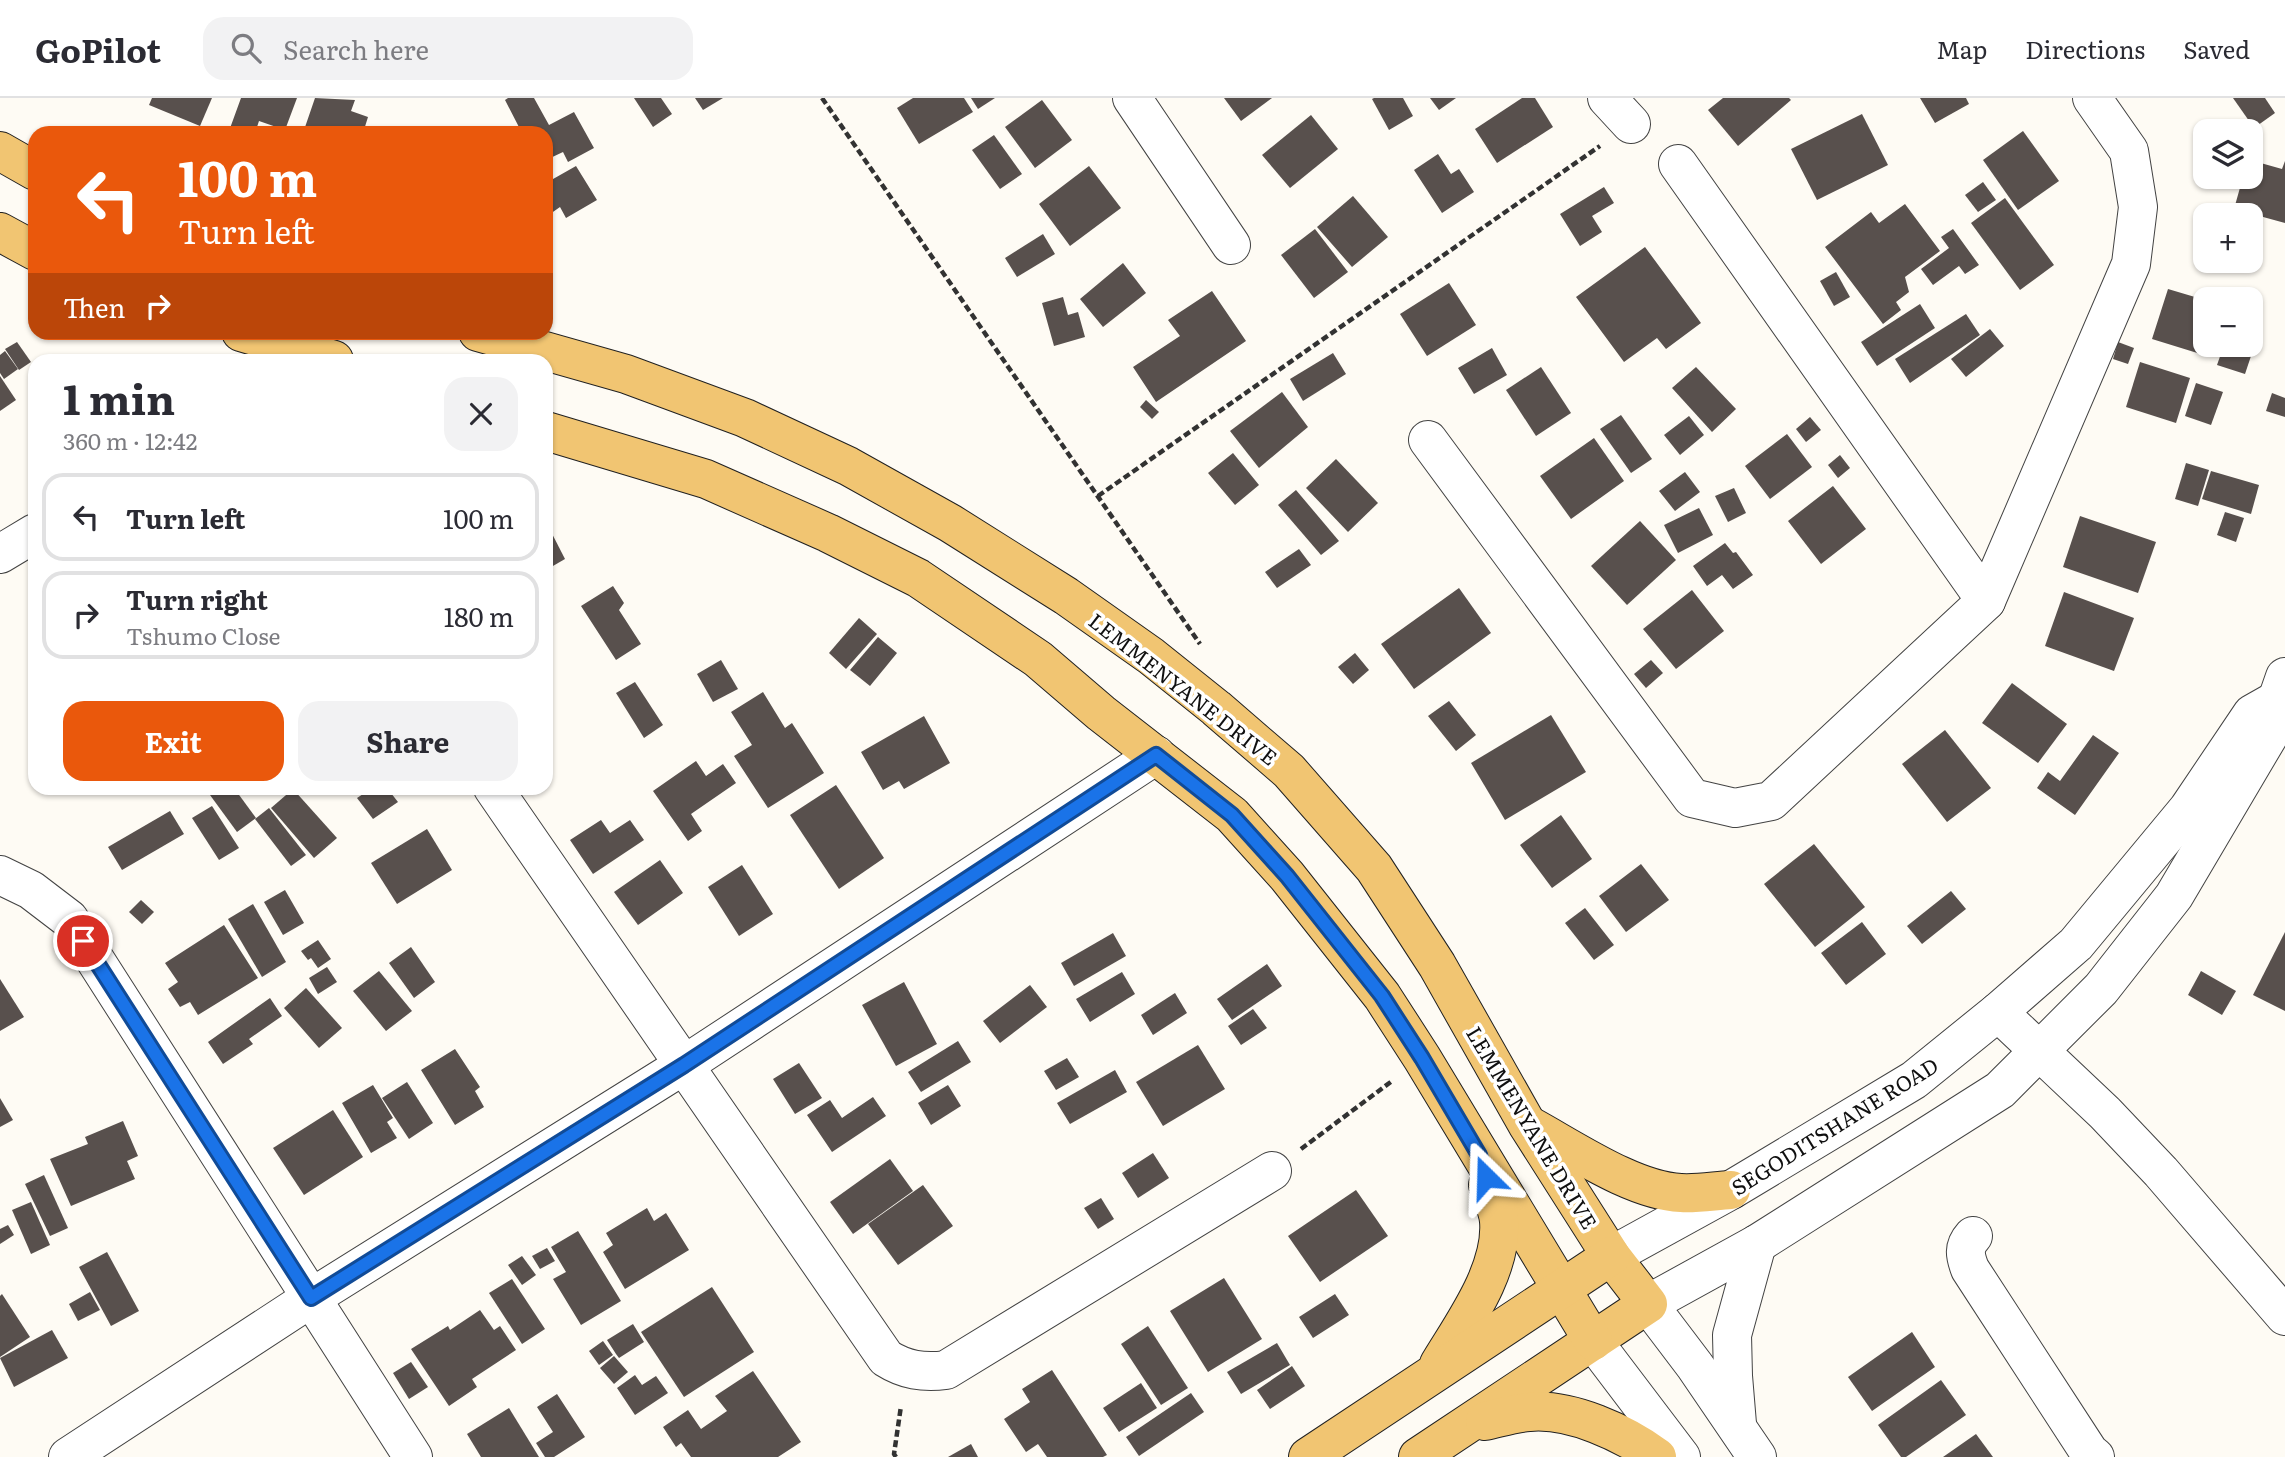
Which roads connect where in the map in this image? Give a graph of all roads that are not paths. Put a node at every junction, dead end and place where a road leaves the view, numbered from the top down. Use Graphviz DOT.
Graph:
graph roads {
  1 [pos="1132,98"];
  2 [pos="2092,98"];
  3 [pos="0,152"];
  4 [pos="1678,164"];
  5 [pos="28,167"];
  6 [pos="0,232"];
  7 [pos="1231,245"];
  8 [pos="28,247"];
  9 [pos="266,340"];
  10 [pos="506,340"];
  11 [pos="310,354"];
  12 [pos="553,433"];
  13 [pos="1428,440"];
  14 [pos="28,537"];
  15 [pos="0,554"];
  16 [pos="1986,601"];
  17 [pos="2281,688"];
  18 [pos="1156,755"];
  19 [pos="499,795"];
  20 [pos="0,875"];
  21 [pos="1998,1012"];
  22 [pos="2040,1052"];
  23 [pos="684,1065"];
  24 [pos="1527,1124"];
  25 [pos="1479,1155"];
  26 [pos="1272,1171"];
  27 [pos="1731,1190"];
  28 [pos="1757,1244"];
  29 [pos="1611,1256"];
  30 [pos="1989,1276"];
  31 [pos="1562,1289"];
  32 [pos="311,1298"];
  33 [pos="1648,1304"];
  34 [pos="2273,1310"];
  35 [pos="1593,1341"];
  36 [pos="1434,1372"];
  37 [pos="1469,1424"];
  38 [pos="1747,1442"];
  39 [pos="2097,1449"];
  40 [pos="68,1457"];
  41 [pos="413,1457"];
  42 [pos="1308,1457"];
  43 [pos="1418,1457"];
  44 [pos="1657,1457"];
  45 [pos="1681,1457"];
  1 -- 7 [label="street"];
  2 -- 16 [label="street"];
  3 -- 5 [label="main road"];
  4 -- 16 [label="street"];
  6 -- 8 [label="main road"];
  9 -- 11 [label="main road"];
  10 -- 24 [label="main road, LEMMENYANE DRIVE"];
  12 -- 18 [label="main road"];
  13 -- 16 [label="street"];
  14 -- 15 [label="street"];
  17 -- 21 [label="street, SEGODITSHANE ROAD"];
  17 -- 22 [label="street, SEGODITSHANE ROAD"];
  18 -- 23 [label="street"];
  18 -- 25 [label="main road"];
  19 -- 23 [label="street"];
  20 -- 32 [label="street"];
  21 -- 22 [label="street"];
  21 -- 27 [label="street, SEGODITSHANE ROAD"];
  22 -- 28 [label="street, SEGODITSHANE ROAD"];
  22 -- 34 [label="street"];
  23 -- 26 [label="street"];
  23 -- 32 [label="street"];
  24 -- 27 [label="main road"];
  24 -- 29 [label="main road, LEMMENYANE DRIVE"];
  25 -- 31 [label="main road"];
  25 -- 36 [label="main road"];
  27 -- 29 [label="street, SEGODITSHANE ROAD"];
  28 -- 33 [label="street, SEGODITSHANE ROAD"];
  28 -- 38 [label="street"];
  29 -- 31 [label="main road, SEGODITSHANE ROAD"];
  29 -- 33 [label="main road, LEMMENYANE DRIVE"];
  30 -- 39 [label="street"];
  31 -- 35 [label="main road"];
  31 -- 36 [label="main road, SEGODITSHANE ROAD"];
  32 -- 40 [label="street"];
  32 -- 41 [label="street"];
  33 -- 35 [label="main road, SEGODITSHANE ROAD"];
  33 -- 38 [label="street, LEMMENYANE DRIVE"];
  35 -- 37 [label="main road, SEGODITSHANE ROAD"];
  35 -- 45 [label="street"];
  36 -- 42 [label="main road, SEGODITSHANE ROAD"];
  37 -- 43 [label="main road, SEGODITSHANE ROAD"];
  37 -- 44 [label="main road"];
}
